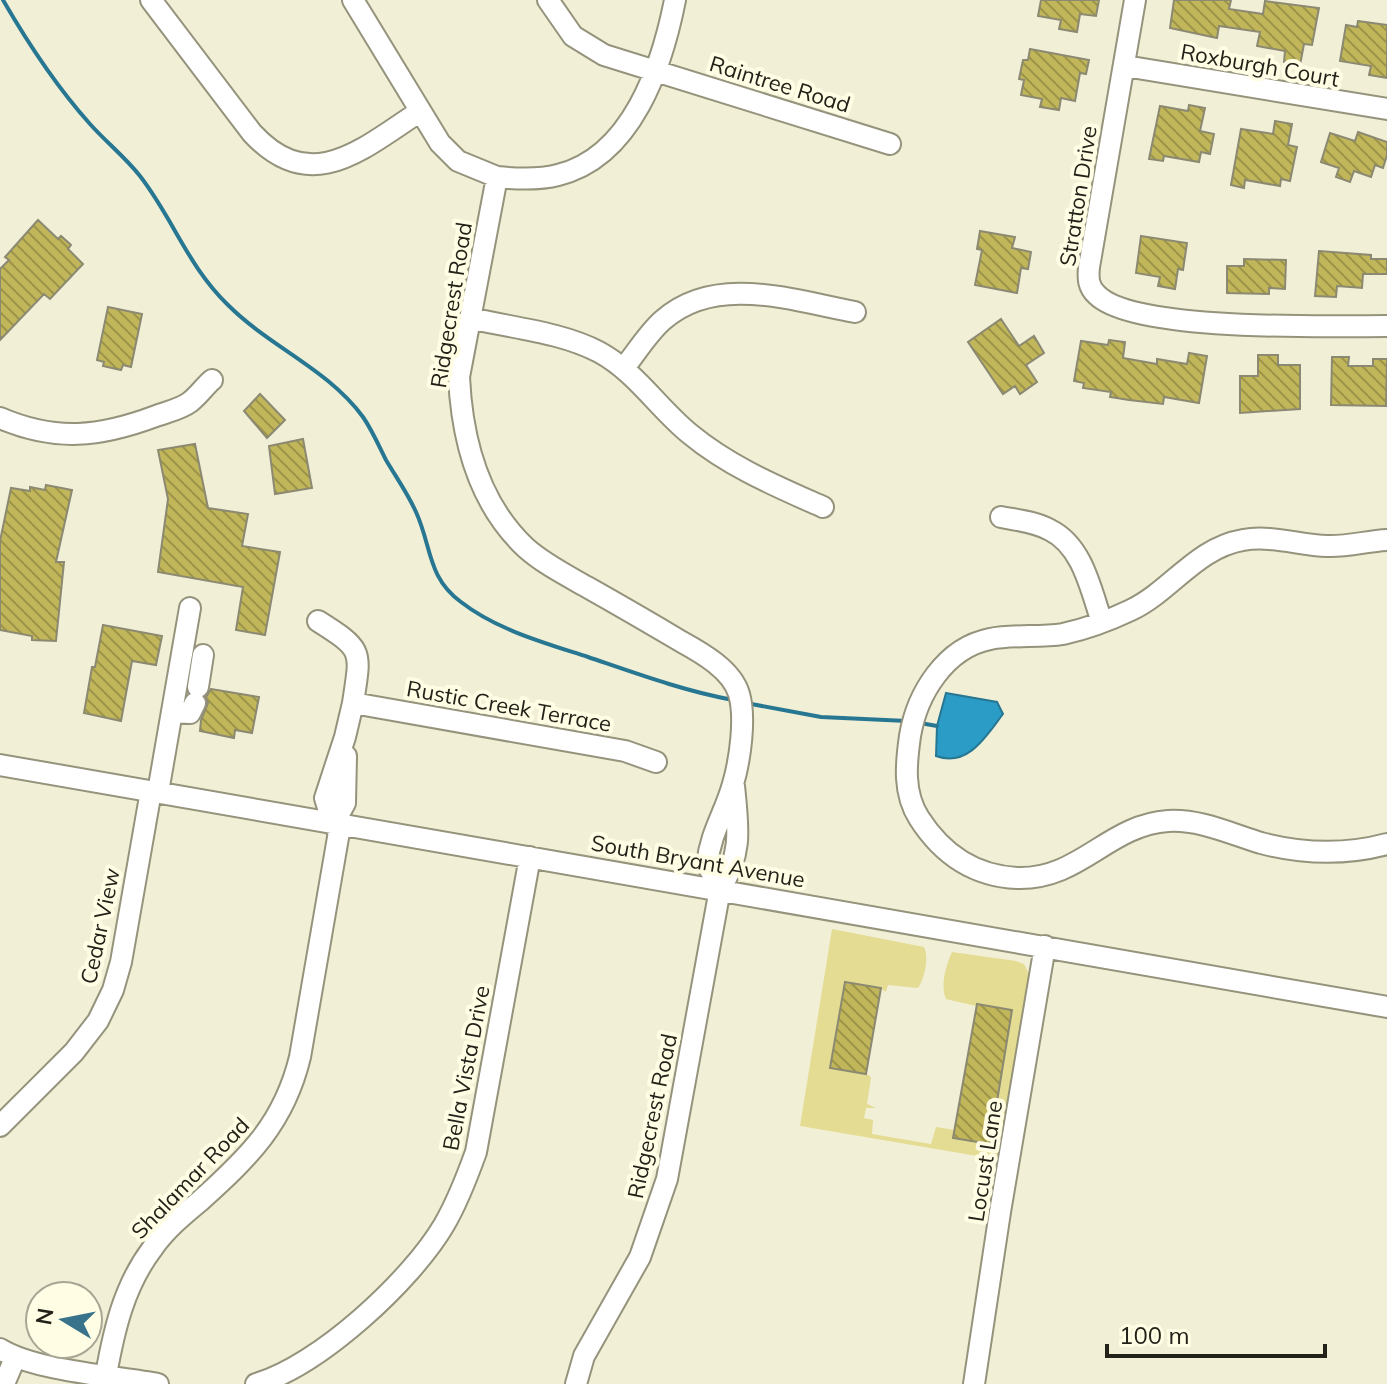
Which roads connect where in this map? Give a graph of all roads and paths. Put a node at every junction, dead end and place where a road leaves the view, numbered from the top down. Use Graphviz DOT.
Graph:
graph roads {
  1 [pos="151,0"];
  2 [pos="353,0"];
  3 [pos="548,0"];
  4 [pos="675,0"];
  5 [pos="1135,0"];
  6 [pos="1125,66"];
  7 [pos="655,71"];
  8 [pos="1387,109"];
  9 [pos="419,112"];
  10 [pos="890,144"];
  11 [pos="497,177"];
  12 [pos="855,312"];
  13 [pos="470,318"];
  14 [pos="1387,326"];
  15 [pos="624,368"];
  16 [pos="212,380"];
  17 [pos="0,418"];
  18 [pos="823,507"];
  19 [pos="1001,517"];
  20 [pos="1387,540"];
  21 [pos="190,608"];
  22 [pos="318,621"];
  23 [pos="1102,622"];
  24 [pos="203,655"];
  25 [pos="353,703"];
  26 [pos="172,712"];
  27 [pos="656,762"];
  28 [pos="0,765"];
  29 [pos="154,791"];
  30 [pos="337,825"];
  31 [pos="1387,844"];
  32 [pos="530,857"];
  33 [pos="720,889"];
  34 [pos="1045,946"];
  35 [pos="1387,1007"];
  36 [pos="0,1126"];
  37 [pos="8,1354"];
  38 [pos="106,1375"];
  39 [pos="4,1384"];
  40 [pos="158,1384"];
  41 [pos="256,1384"];
  42 [pos="576,1384"];
  43 [pos="974,1384"];
  1 -- 9 [label="street"];
  2 -- 9 [label="street"];
  3 -- 7 [label="street, Raintree Road"];
  4 -- 7 [label="street"];
  5 -- 6 [label="street, Stratton Drive"];
  6 -- 8 [label="street, Roxburgh Court"];
  6 -- 14 [label="street, Stratton Drive"];
  7 -- 10 [label="street, Raintree Road"];
  7 -- 11 [label="street"];
  9 -- 11 [label="street"];
  11 -- 13 [label="street, Ridgecrest Road"];
  12 -- 15 [label="street"];
  13 -- 15 [label="street"];
  13 -- 33 [label="street, Ridgecrest Road"];
  15 -- 18 [label="street"];
  16 -- 17 [label="street"];
  19 -- 23 [label="street"];
  20 -- 23 [label="street"];
  21 -- 26 [label="street, Cedar View"];
  22 -- 25 [label="street"];
  23 -- 31 [label="street"];
  24 -- 26 [label="street"];
  25 -- 27 [label="street, Rustic Creek Terrace"];
  25 -- 30 [label="street"];
  26 -- 29 [label="street, Cedar View"];
  28 -- 29 [label="street, South Bryant Avenue"];
  29 -- 30 [label="street, South Bryant Avenue"];
  29 -- 36 [label="street, Cedar View"];
  30 -- 32 [label="street, South Bryant Avenue"];
  30 -- 38 [label="street, Shalamar Road"];
  32 -- 33 [label="street, South Bryant Avenue"];
  32 -- 41 [label="street, Bella Vista Drive"];
  33 -- 34 [label="street, South Bryant Avenue"];
  33 -- 42 [label="street, Ridgecrest Road"];
  34 -- 35 [label="street, South Bryant Avenue"];
  34 -- 43 [label="street, Locust Lane"];
  37 -- 38 [label="street"];
  37 -- 39 [label="street"];
  38 -- 40 [label="street"];
}
